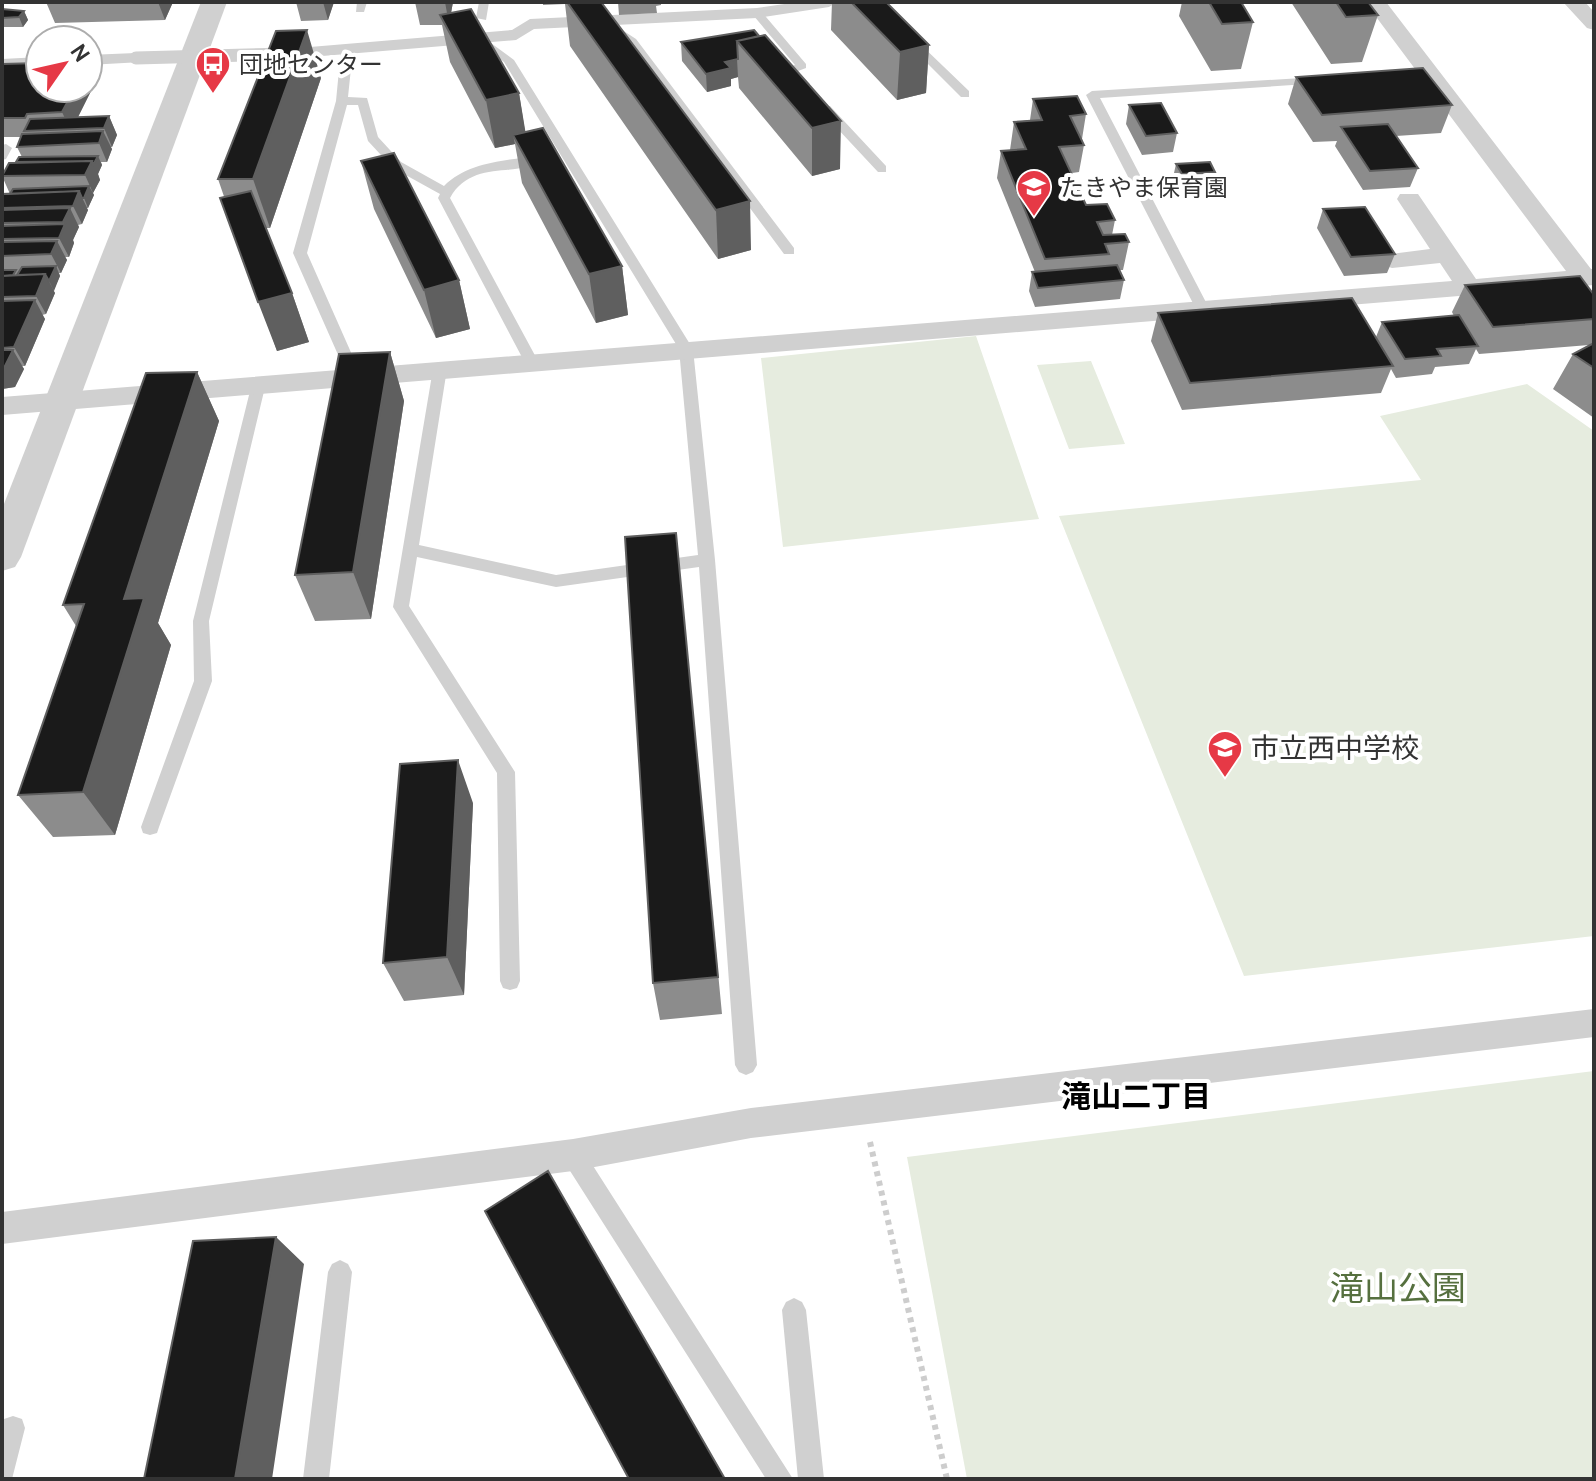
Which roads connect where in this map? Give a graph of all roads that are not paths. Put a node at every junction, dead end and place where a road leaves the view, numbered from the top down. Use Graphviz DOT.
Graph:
graph roads {
  1 [pos="214,2"];
  2 [pos="484,2"];
  3 [pos="829,2"];
  4 [pos="1375,2"];
  5 [pos="1573,2"];
  6 [pos="757,13"];
  7 [pos="482,18"];
  8 [pos="600,21"];
  9 [pos="1594,24"];
  10 [pos="904,33"];
  11 [pos="480,38"];
  12 [pos="347,49"];
  13 [pos="286,54"];
  14 [pos="136,58"];
  15 [pos="104,59"];
  16 [pos="24,63"];
  17 [pos="2,64"];
  18 [pos="1337,80"];
  19 [pos="810,92"];
  20 [pos="965,94"];
  21 [pos="342,101"];
  22 [pos="821,103"];
  23 [pos="567,153"];
  24 [pos="882,169"];
  25 [pos="446,192"];
  26 [pos="1409,199"];
  27 [pos="789,251"];
  28 [pos="1447,255"];
  29 [pos="1392,260"];
  30 [pos="1589,278"];
  31 [pos="1469,287"];
  32 [pos="1203,310"];
  33 [pos="686,349"];
  34 [pos="531,361"];
  35 [pos="440,369"];
  36 [pos="354,375"];
  37 [pos="259,383"];
  38 [pos="61,400"];
  39 [pos="2,406"];
  40 [pos="5,541"];
  41 [pos="410,549"];
  42 [pos="707,560"];
  43 [pos="150,827"];
  44 [pos="510,981"];
  45 [pos="1594,1023"];
  46 [pos="746,1065"];
  47 [pos="573,1155"];
  48 [pos="2,1228"];
  49 [pos="340,1272"];
  50 [pos="794,1310"];
  51 [pos="13,1428"];
  52 [pos="2,1472"];
  53 [pos="316,1479"];
  54 [pos="780,1479"];
  55 [pos="811,1479"];
  1 -- 38 [label="street"];
  2 -- 7 [label="lane"];
  3 -- 6 [label="street"];
  4 -- 30 [label="street"];
  5 -- 9 [label="street"];
  6 -- 8 [label="street"];
  6 -- 19 [label="lane"];
  8 -- 11 [label="street"];
  8 -- 27 [label="lane"];
  10 -- 20 [label="lane"];
  11 -- 12 [label="street"];
  11 -- 23 [label="lane"];
  12 -- 13 [label="street"];
  12 -- 21 [label="lane"];
  13 -- 14 [label="lane, bridge"];
  14 -- 15 [label="street"];
  16 -- 17 [label="street"];
  18 -- 32 [label="lane"];
  21 -- 25 [label="lane"];
  21 -- 36 [label="lane"];
  22 -- 24 [label="lane"];
  23 -- 25 [label="lane"];
  23 -- 33 [label="lane"];
  25 -- 34 [label="lane"];
  26 -- 28 [label="street"];
  28 -- 29 [label="street"];
  28 -- 31 [label="street"];
  30 -- 31 [label="street"];
  31 -- 32 [label="street"];
  32 -- 33 [label="street"];
  33 -- 34 [label="street"];
  33 -- 42 [label="lane"];
  34 -- 35 [label="street"];
  35 -- 36 [label="street"];
  35 -- 41 [label="lane"];
  36 -- 37 [label="street"];
  37 -- 38 [label="street"];
  37 -- 43 [label="lane"];
  38 -- 39 [label="street"];
  38 -- 40 [label="street"];
  41 -- 42 [label="lane"];
  41 -- 44 [label="lane"];
  42 -- 46 [label="lane"];
  45 -- 47 [label="street"];
  47 -- 48 [label="street"];
  47 -- 54 [label="lane"];
  49 -- 53 [label="lane"];
  50 -- 55 [label="lane"];
  51 -- 52 [label="lane"];
}
